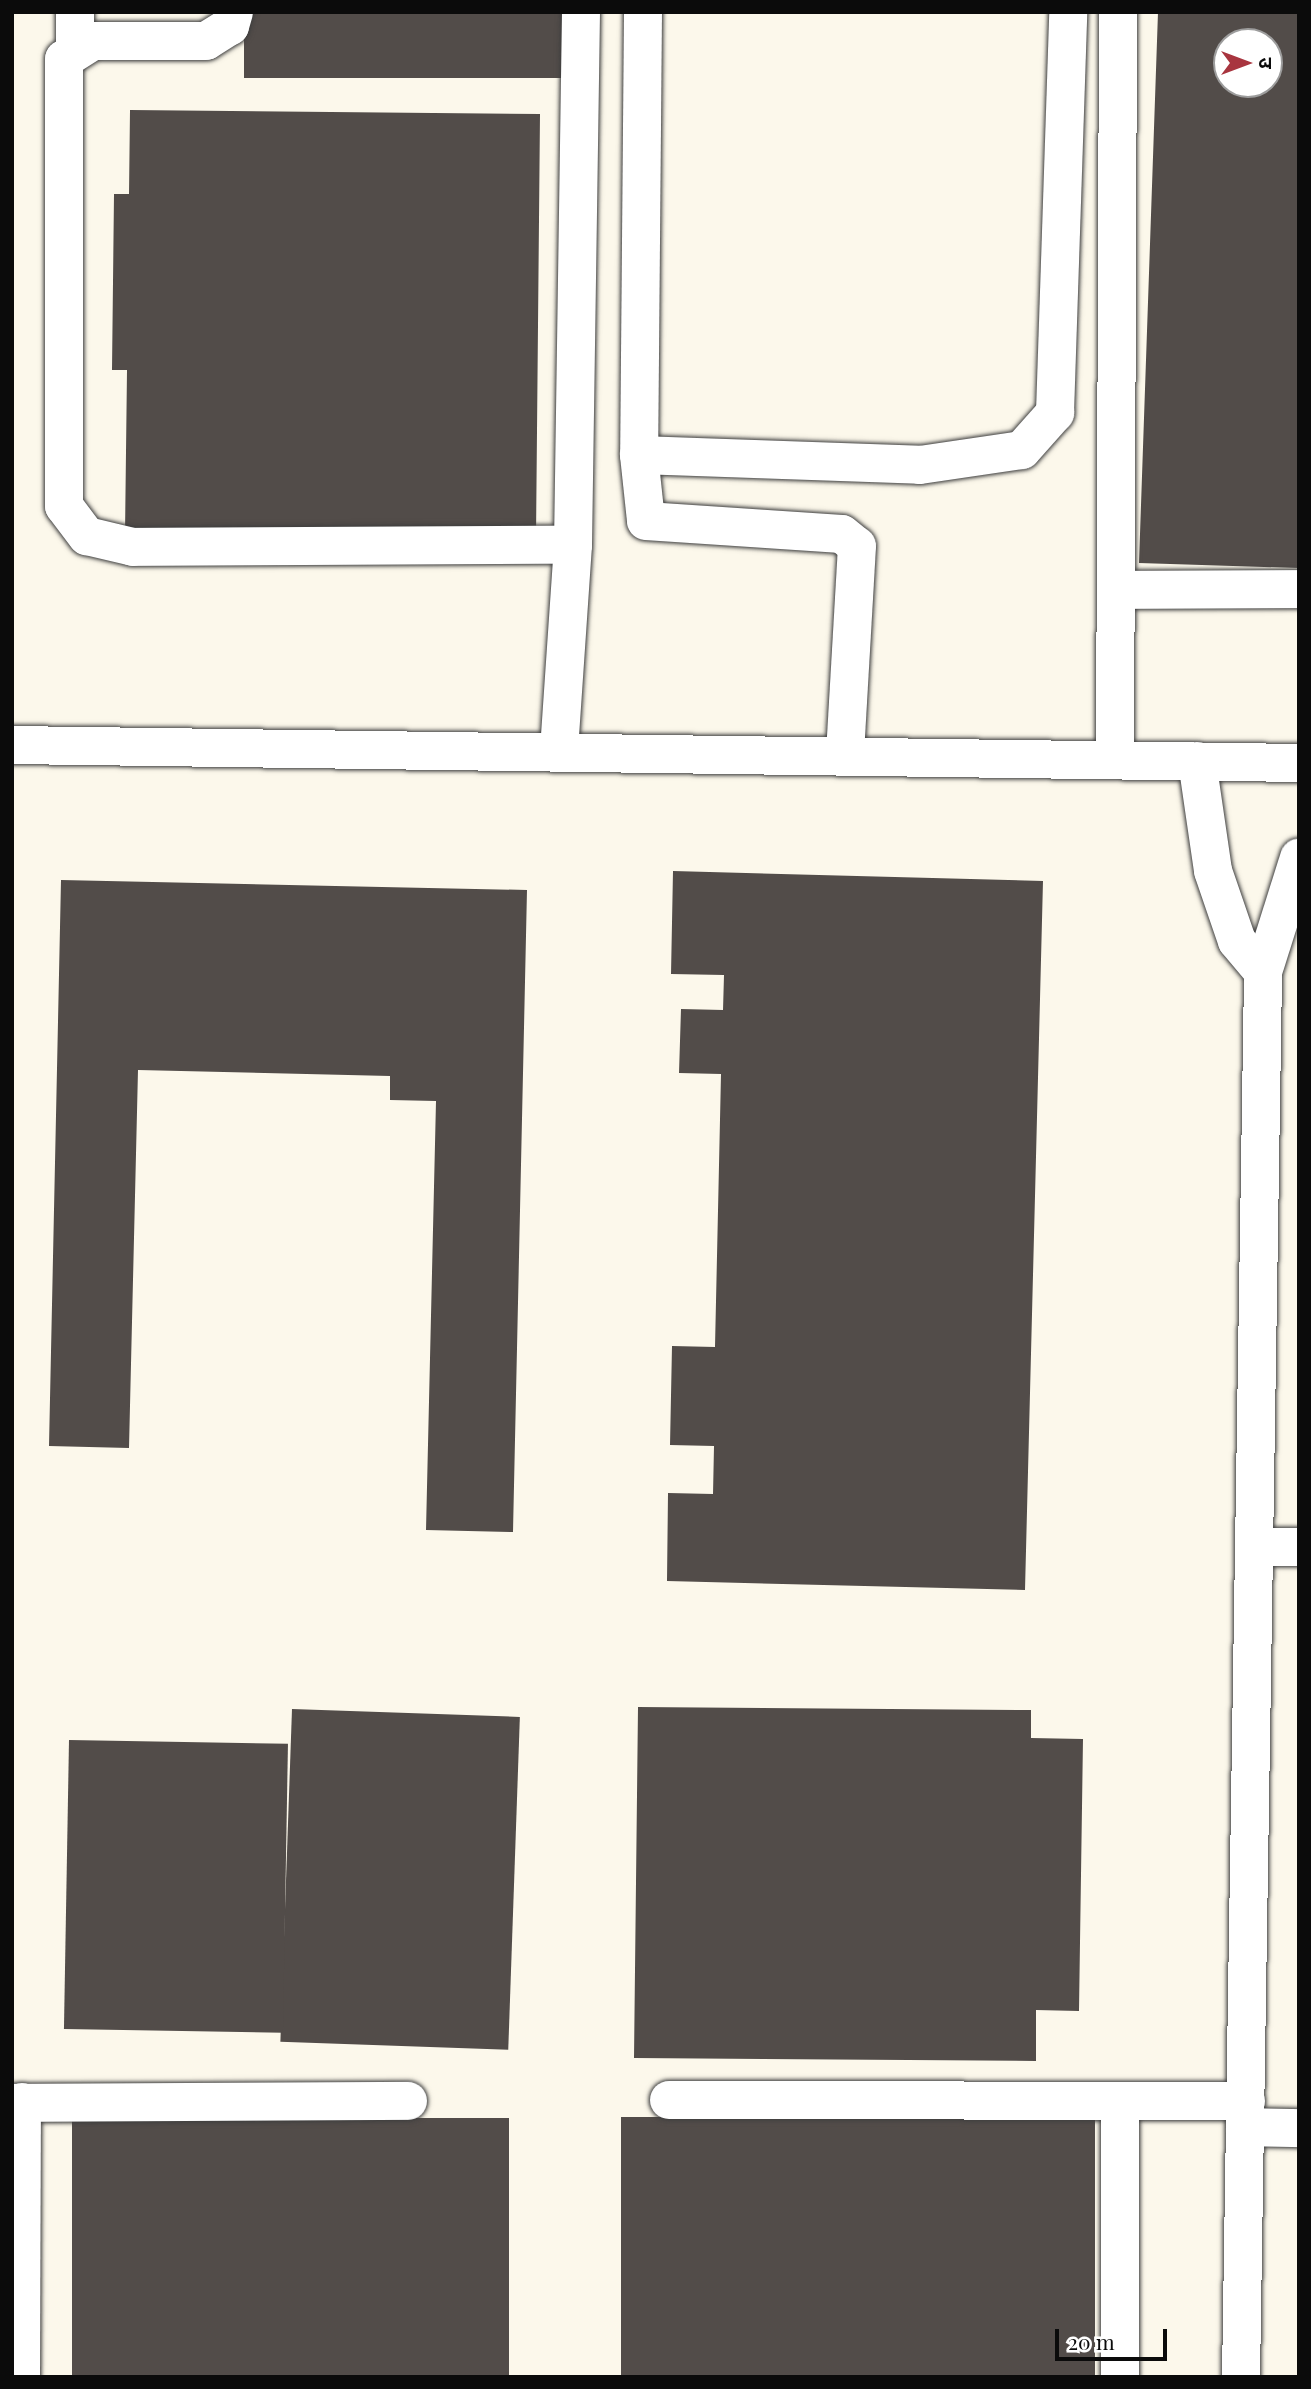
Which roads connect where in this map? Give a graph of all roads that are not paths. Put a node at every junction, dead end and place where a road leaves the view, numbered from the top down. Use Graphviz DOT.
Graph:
graph roads {
  1 [pos="234,12"];
  2 [pos="581,12"];
  3 [pos="643,12"];
  4 [pos="1068,12"];
  5 [pos="1118,12"];
  6 [pos="75,30"];
  7 [pos="639,455"];
  8 [pos="573,545"];
  9 [pos="1299,589"];
  10 [pos="1116,590"];
  11 [pos="12,745"];
  12 [pos="559,752"];
  13 [pos="845,756"];
  14 [pos="1115,760"];
  15 [pos="1197,761"];
  16 [pos="1299,763"];
  17 [pos="1299,858"];
  18 [pos="1262,972"];
  19 [pos="1255,1547"];
  20 [pos="1299,1548"];
  21 [pos="669,2100"];
  22 [pos="408,2101"];
  23 [pos="1120,2101"];
  24 [pos="17,2102"];
  25 [pos="1246,2114"];
  26 [pos="1299,2128"];
  27 [pos="20,2377"];
  28 [pos="1120,2377"];
  29 [pos="1241,2377"];
  1 -- 6 [label="lane"];
  2 -- 8 [label="lane"];
  3 -- 7 [label="lane"];
  4 -- 7 [label="lane"];
  5 -- 10 [label="lane"];
  6 -- 8 [label="lane"];
  7 -- 13 [label="lane"];
  8 -- 12 [label="lane"];
  9 -- 10 [label="lane"];
  10 -- 14 [label="lane"];
  11 -- 12 [label="lane"];
  12 -- 13 [label="lane"];
  13 -- 14 [label="lane"];
  14 -- 15 [label="lane"];
  15 -- 16 [label="lane"];
  15 -- 18 [label="lane"];
  17 -- 18 [label="lane"];
  18 -- 19 [label="lane"];
  19 -- 20 [label="lane"];
  19 -- 25 [label="lane"];
  21 -- 23 [label="lane"];
  22 -- 24 [label="lane"];
  23 -- 25 [label="lane"];
  23 -- 28 [label="lane"];
  24 -- 27 [label="lane"];
  25 -- 26 [label="lane"];
  25 -- 29 [label="lane"];
}
